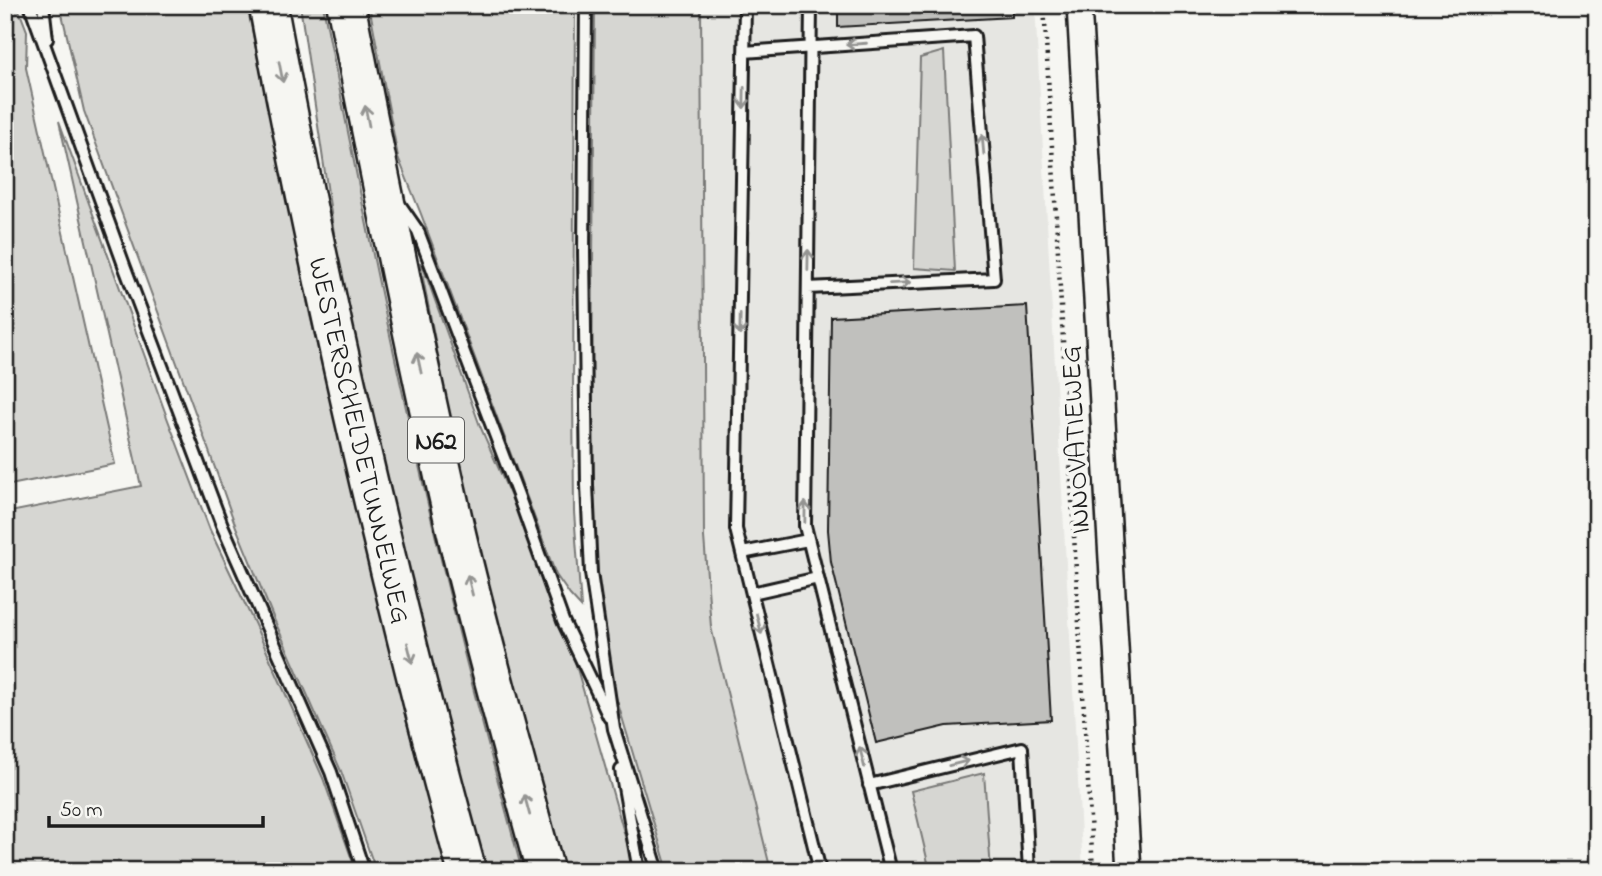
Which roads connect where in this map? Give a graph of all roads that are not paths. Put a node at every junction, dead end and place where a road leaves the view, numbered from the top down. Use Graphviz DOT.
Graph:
graph roads {
  1 [pos="30,5"];
  2 [pos="43,5"];
  3 [pos="268,5"];
  4 [pos="346,5"];
  5 [pos="586,5"];
  6 [pos="745,5"];
  7 [pos="811,5"];
  8 [pos="1079,5"];
  9 [pos="811,47"];
  10 [pos="744,52"];
  11 [pos="50,60"];
  12 [pos="378,171"];
  13 [pos="808,288"];
  14 [pos="808,540"];
  15 [pos="741,552"];
  16 [pos="818,579"];
  17 [pos="752,593"];
  18 [pos="614,729"];
  19 [pos="869,785"];
  20 [pos="364,871"];
  21 [pos="467,871"];
  22 [pos="545,871"];
  23 [pos="639,871"];
  24 [pos="658,871"];
  25 [pos="820,871"];
  26 [pos="891,871"];
  27 [pos="1029,871"];
  28 [pos="1129,871"];
  1 -- 11 [label="lane"];
  2 -- 11 [label="lane"];
  3 -- 21 [label="highway, WESTERSCHELDETUNNELWEG, one-way"];
  12 -- 4 [label="highway, N62, one-way"];
  5 -- 18 [label="lane"];
  6 -- 10 [label="lane"];
  7 -- 9 [label="lane"];
  8 -- 28 [label="street, INNOVATIEWEG"];
  9 -- 10 [label="lane"];
  13 -- 9 [label="lane, one-way"];
  13 -- 9 [label="lane, one-way"];
  10 -- 15 [label="lane, one-way"];
  11 -- 20 [label="lane"];
  12 -- 18 [label="lane"];
  22 -- 12 [label="highway, N62, one-way"];
  14 -- 13 [label="lane, one-way"];
  14 -- 15 [label="lane"];
  14 -- 16 [label="lane"];
  15 -- 17 [label="lane"];
  16 -- 17 [label="lane"];
  19 -- 16 [label="lane, one-way"];
  17 -- 25 [label="lane, one-way"];
  18 -- 23 [label="lane"];
  18 -- 24 [label="lane"];
  19 -- 26 [label="lane"];
  19 -- 27 [label="lane, one-way"];
}
